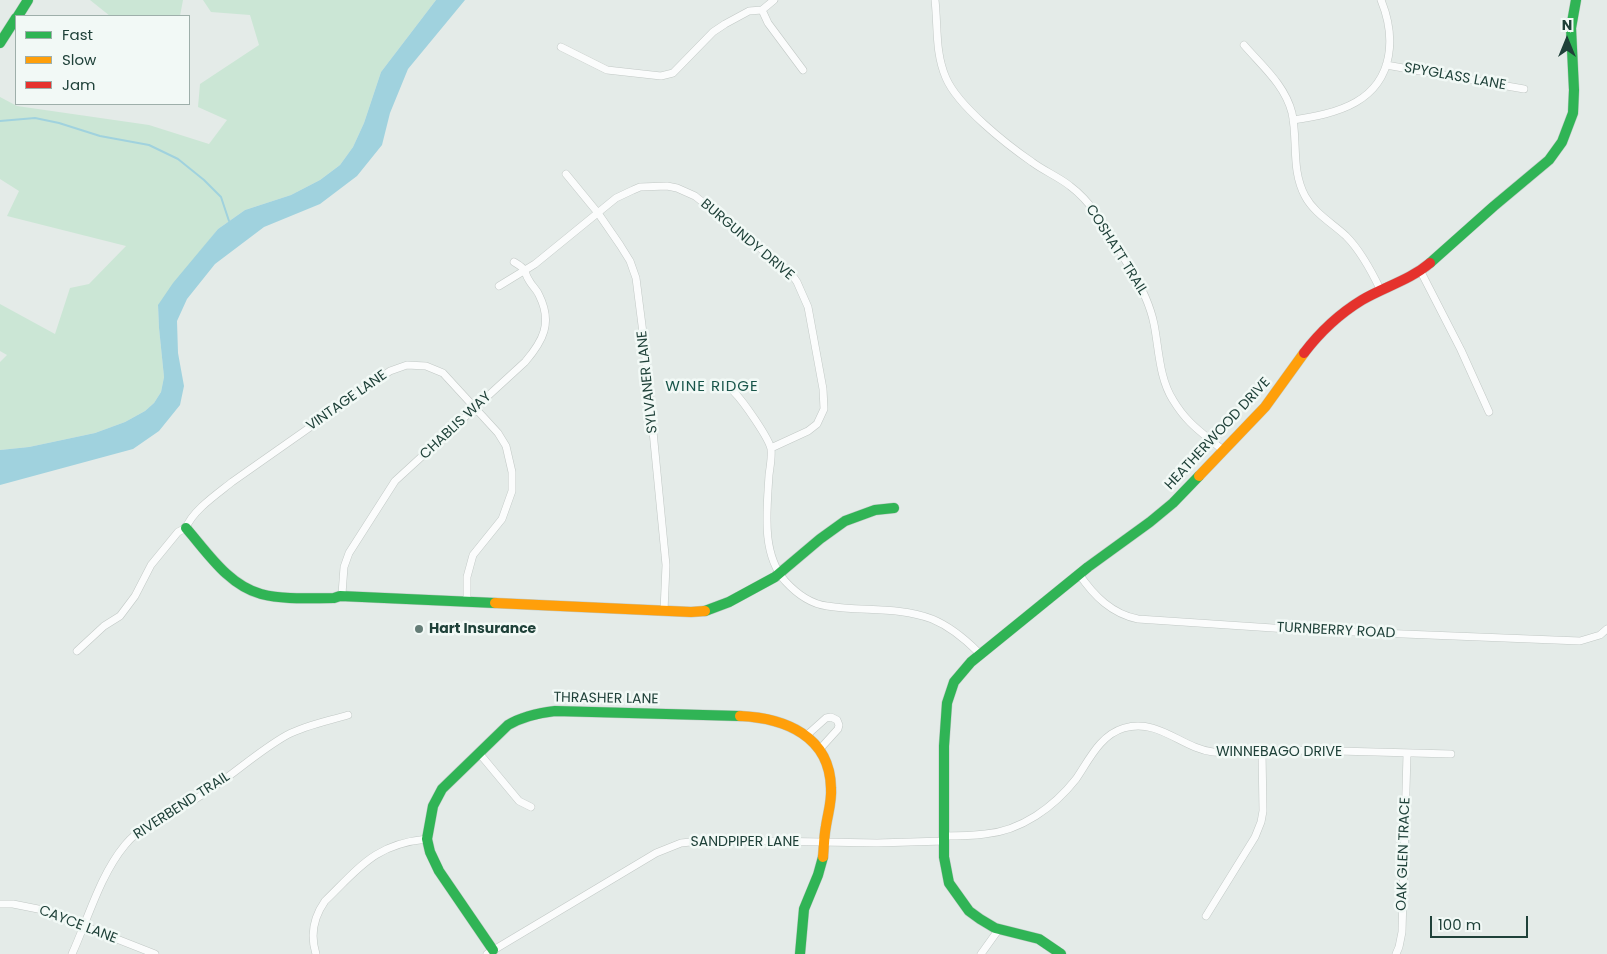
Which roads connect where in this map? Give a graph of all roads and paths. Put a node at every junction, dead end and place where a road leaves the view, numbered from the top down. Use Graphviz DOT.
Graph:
graph roads {
  1 [pos="28,0"];
  2 [pos="774,0"];
  3 [pos="935,0"];
  4 [pos="1381,0"];
  5 [pos="1576,0"];
  6 [pos="762,10"];
  7 [pos="18,15"];
  8 [pos="15,20"];
  9 [pos="0,43"];
  10 [pos="1244,45"];
  11 [pos="561,47"];
  12 [pos="1386,65"];
  13 [pos="803,70"];
  14 [pos="1524,89"];
  15 [pos="1293,120"];
  16 [pos="566,174"];
  17 [pos="598,213"];
  18 [pos="514,262"];
  19 [pos="525,269"];
  20 [pos="1420,270"];
  21 [pos="498,286"];
  22 [pos="1381,291"];
  23 [pos="734,392"];
  24 [pos="476,408"];
  25 [pos="1489,412"];
  26 [pos="771,448"];
  27 [pos="1224,451"];
  28 [pos="894,508"];
  29 [pos="186,528"];
  30 [pos="780,574"];
  31 [pos="1079,574"];
  32 [pos="340,596"];
  33 [pos="466,601"];
  34 [pos="664,611"];
  35 [pos="1607,629"];
  36 [pos="77,651"];
  37 [pos="979,653"];
  38 [pos="348,715"];
  39 [pos="807,735"];
  40 [pos="819,750"];
  41 [pos="1262,752"];
  42 [pos="479,753"];
  43 [pos="1407,754"];
  44 [pos="1451,754"];
  45 [pos="531,806"];
  46 [pos="427,839"];
  47 [pos="943,839"];
  48 [pos="824,842"];
  49 [pos="0,904"];
  50 [pos="1206,916"];
  51 [pos="84,927"];
  52 [pos="1000,929"];
  53 [pos="490,952"];
  54 [pos="72,954"];
  55 [pos="155,954"];
  56 [pos="316,954"];
  57 [pos="800,954"];
  58 [pos="981,954"];
  59 [pos="1060,954"];
  60 [pos="1396,954"];
  1 -- 7 [label="street"];
  2 -- 6 [label="street"];
  3 -- 27 [label="street, COSHATT TRAIL"];
  4 -- 12 [label="street"];
  5 -- 20 [label="street, HEATHERWOOD DRIVE"];
  6 -- 11 [label="street"];
  6 -- 13 [label="street"];
  8 -- 9 [label="street"];
  10 -- 15 [label="street"];
  12 -- 14 [label="street, SPYGLASS LANE"];
  12 -- 15 [label="street"];
  15 -- 22 [label="street"];
  16 -- 17 [label="street, SYLVANER LANE"];
  17 -- 19 [label="street, BURGUNDY DRIVE"];
  17 -- 26 [label="street, BURGUNDY DRIVE"];
  17 -- 34 [label="street, SYLVANER LANE"];
  18 -- 19 [label="street, CHABLIS WAY"];
  19 -- 21 [label="street, BURGUNDY DRIVE"];
  19 -- 24 [label="street, CHABLIS WAY"];
  20 -- 22 [label="street, HEATHERWOOD DRIVE"];
  20 -- 25 [label="street"];
  22 -- 27 [label="street, HEATHERWOOD DRIVE"];
  23 -- 26 [label="street"];
  24 -- 29 [label="street, VINTAGE LANE"];
  24 -- 32 [label="street, CHABLIS WAY"];
  24 -- 33 [label="street, VINTAGE LANE"];
  26 -- 30 [label="street"];
  27 -- 31 [label="street, HEATHERWOOD DRIVE"];
  28 -- 30 [label="street"];
  29 -- 32 [label="street"];
  29 -- 36 [label="street, VINTAGE LANE"];
  30 -- 34 [label="street"];
  30 -- 37 [label="street"];
  31 -- 35 [label="street, TURNBERRY ROAD"];
  31 -- 37 [label="street, HEATHERWOOD DRIVE"];
  32 -- 33 [label="street"];
  33 -- 34 [label="street"];
  37 -- 47 [label="street, HEATHERWOOD DRIVE"];
  38 -- 51 [label="street, RIVERBEND TRAIL"];
  39 -- 40 [label="street, THRASHER LANE"];
  39 -- 40 [label="street"];
  39 -- 42 [label="street, THRASHER LANE"];
  40 -- 48 [label="street, THRASHER LANE"];
  41 -- 43 [label="street, WINNEBAGO DRIVE"];
  41 -- 47 [label="street, WINNEBAGO DRIVE"];
  41 -- 50 [label="street"];
  42 -- 45 [label="street"];
  42 -- 46 [label="street, THRASHER LANE"];
  43 -- 44 [label="street, WINNEBAGO DRIVE"];
  43 -- 60 [label="street, OAK GLEN TRACE"];
  46 -- 53 [label="street, THRASHER LANE"];
  46 -- 56 [label="street"];
  47 -- 48 [label="street, SANDPIPER LANE"];
  47 -- 52 [label="street, HEATHERWOOD DRIVE"];
  48 -- 53 [label="street, SANDPIPER LANE"];
  48 -- 57 [label="street, THRASHER LANE"];
  49 -- 51 [label="street, CAYCE LANE"];
  51 -- 54 [label="street, RIVERBEND TRAIL"];
  51 -- 55 [label="street, CAYCE LANE"];
  52 -- 58 [label="street"];
  52 -- 59 [label="street, HEATHERWOOD DRIVE"];
}
